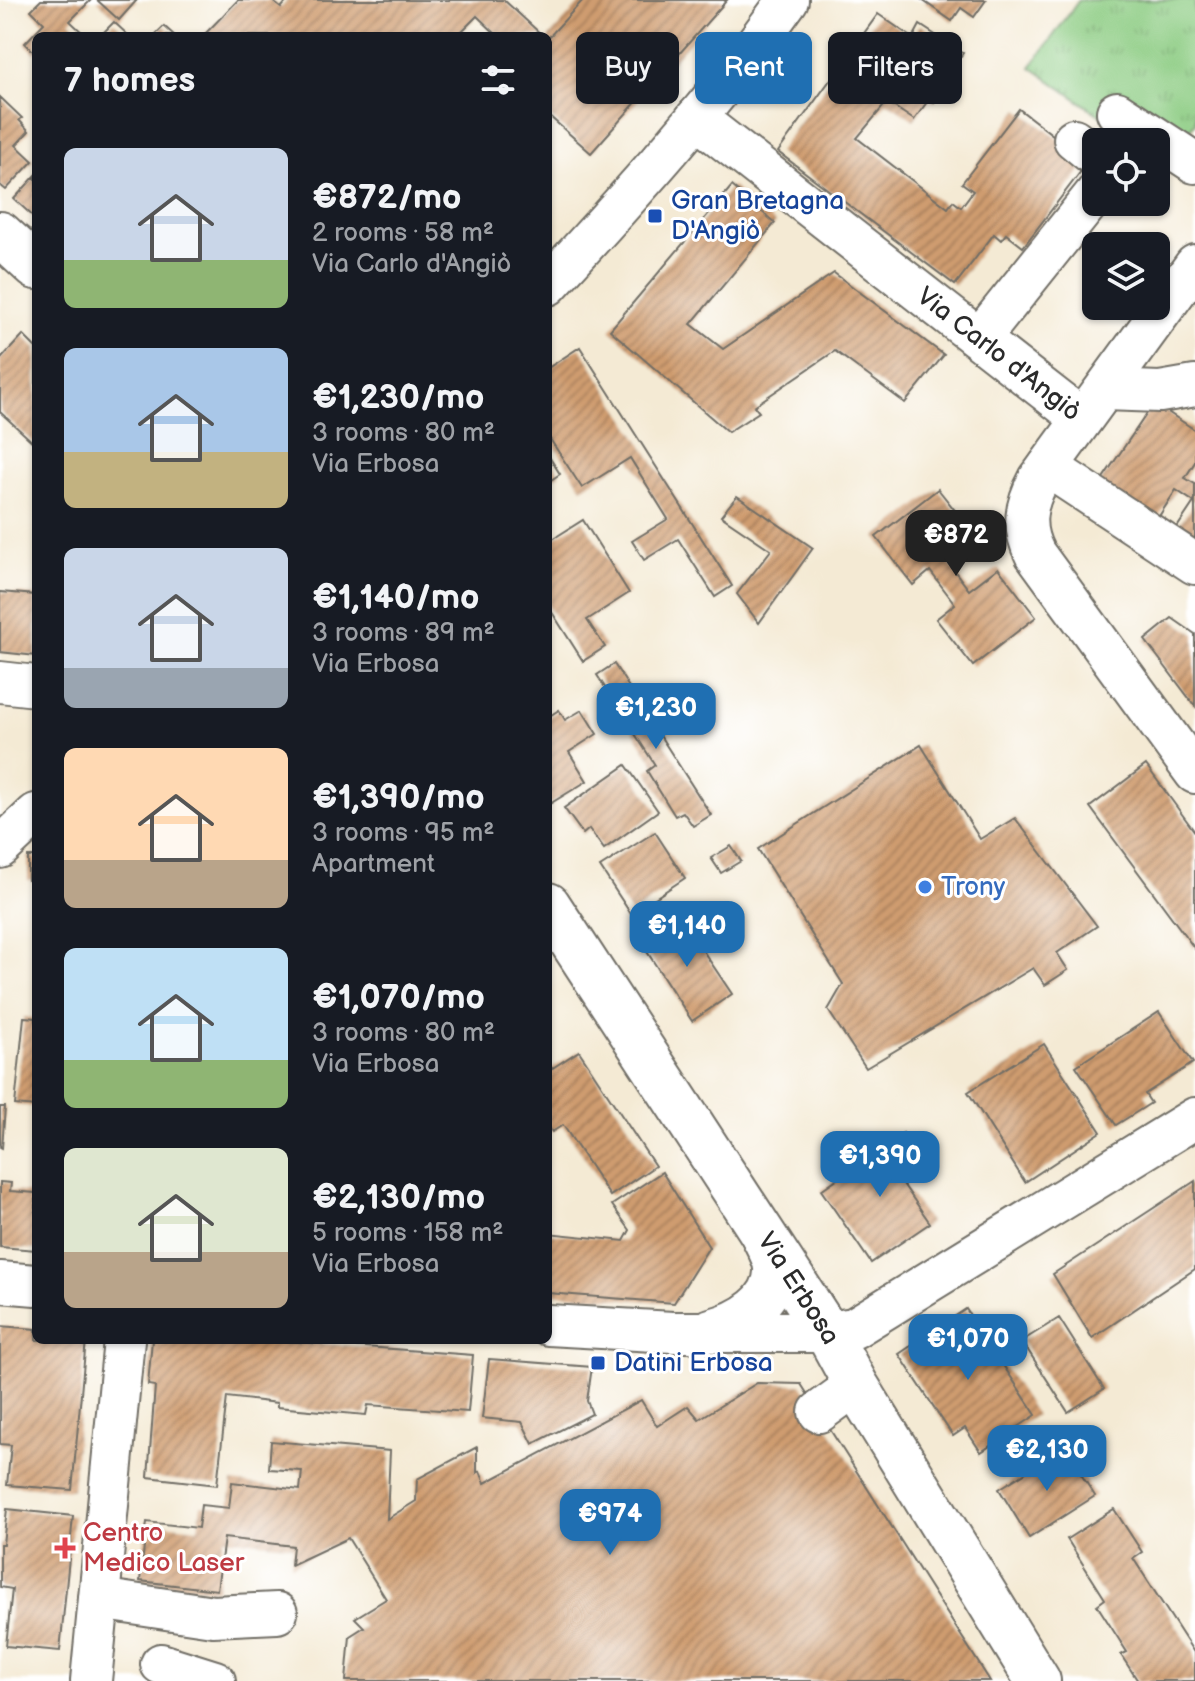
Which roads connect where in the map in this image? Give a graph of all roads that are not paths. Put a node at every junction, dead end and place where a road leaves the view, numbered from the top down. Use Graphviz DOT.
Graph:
graph roads {
  1 [pos="788,0"];
  2 [pos="1117,112"];
  3 [pos="696,118"];
  4 [pos="1195,163"];
  5 [pos="1082,210"];
  6 [pos="0,234"];
  7 [pos="32,263"];
  8 [pos="1195,265"];
  9 [pos="552,281"];
  10 [pos="980,338"];
  11 [pos="1195,386"];
  12 [pos="1093,405"];
  13 [pos="1048,467"];
  14 [pos="1195,564"];
  15 [pos="0,682"];
  16 [pos="32,686"];
  17 [pos="1195,773"];
  18 [pos="32,818"];
  19 [pos="0,848"];
  20 [pos="552,911"];
  21 [pos="1195,1118"];
  22 [pos="753,1219"];
  23 [pos="0,1282"];
  24 [pos="32,1285"];
  25 [pos="552,1325"];
  26 [pos="696,1332"];
  27 [pos="827,1332"];
  28 [pos="124,1344"];
  29 [pos="856,1385"];
  30 [pos="819,1412"];
  31 [pos="99,1599"];
  32 [pos="277,1613"];
  33 [pos="161,1664"];
  34 [pos="91,1681"];
  35 [pos="215,1681"];
  36 [pos="1038,1681"];
  1 -- 3 [label="street"];
  2 -- 4 [label="street"];
  3 -- 9 [label="street"];
  3 -- 10 [label="street, Via Carlo d'Angiò"];
  5 -- 10 [label="street"];
  6 -- 7 [label="main road"];
  8 -- 12 [label="street"];
  10 -- 12 [label="street, Via Carlo d'Angiò"];
  11 -- 12 [label="street"];
  12 -- 13 [label="street, Via Carlo d'Angiò"];
  13 -- 14 [label="street"];
  13 -- 17 [label="street, Via Carlo d'Angiò"];
  15 -- 16 [label="street"];
  18 -- 19 [label="street"];
  20 -- 22 [label="main road, Via Erbosa"];
  21 -- 27 [label="street"];
  22 -- 26 [label="street"];
  22 -- 27 [label="main road, Via Erbosa"];
  23 -- 24 [label="street"];
  25 -- 26 [label="street"];
  26 -- 27 [label="street"];
  27 -- 29 [label="main road, Via Erbosa"];
  28 -- 31 [label="street"];
  29 -- 30 [label="street"];
  29 -- 36 [label="main road, Via Erbosa"];
  31 -- 32 [label="street"];
  31 -- 34 [label="street"];
  33 -- 35 [label="street"];
}
